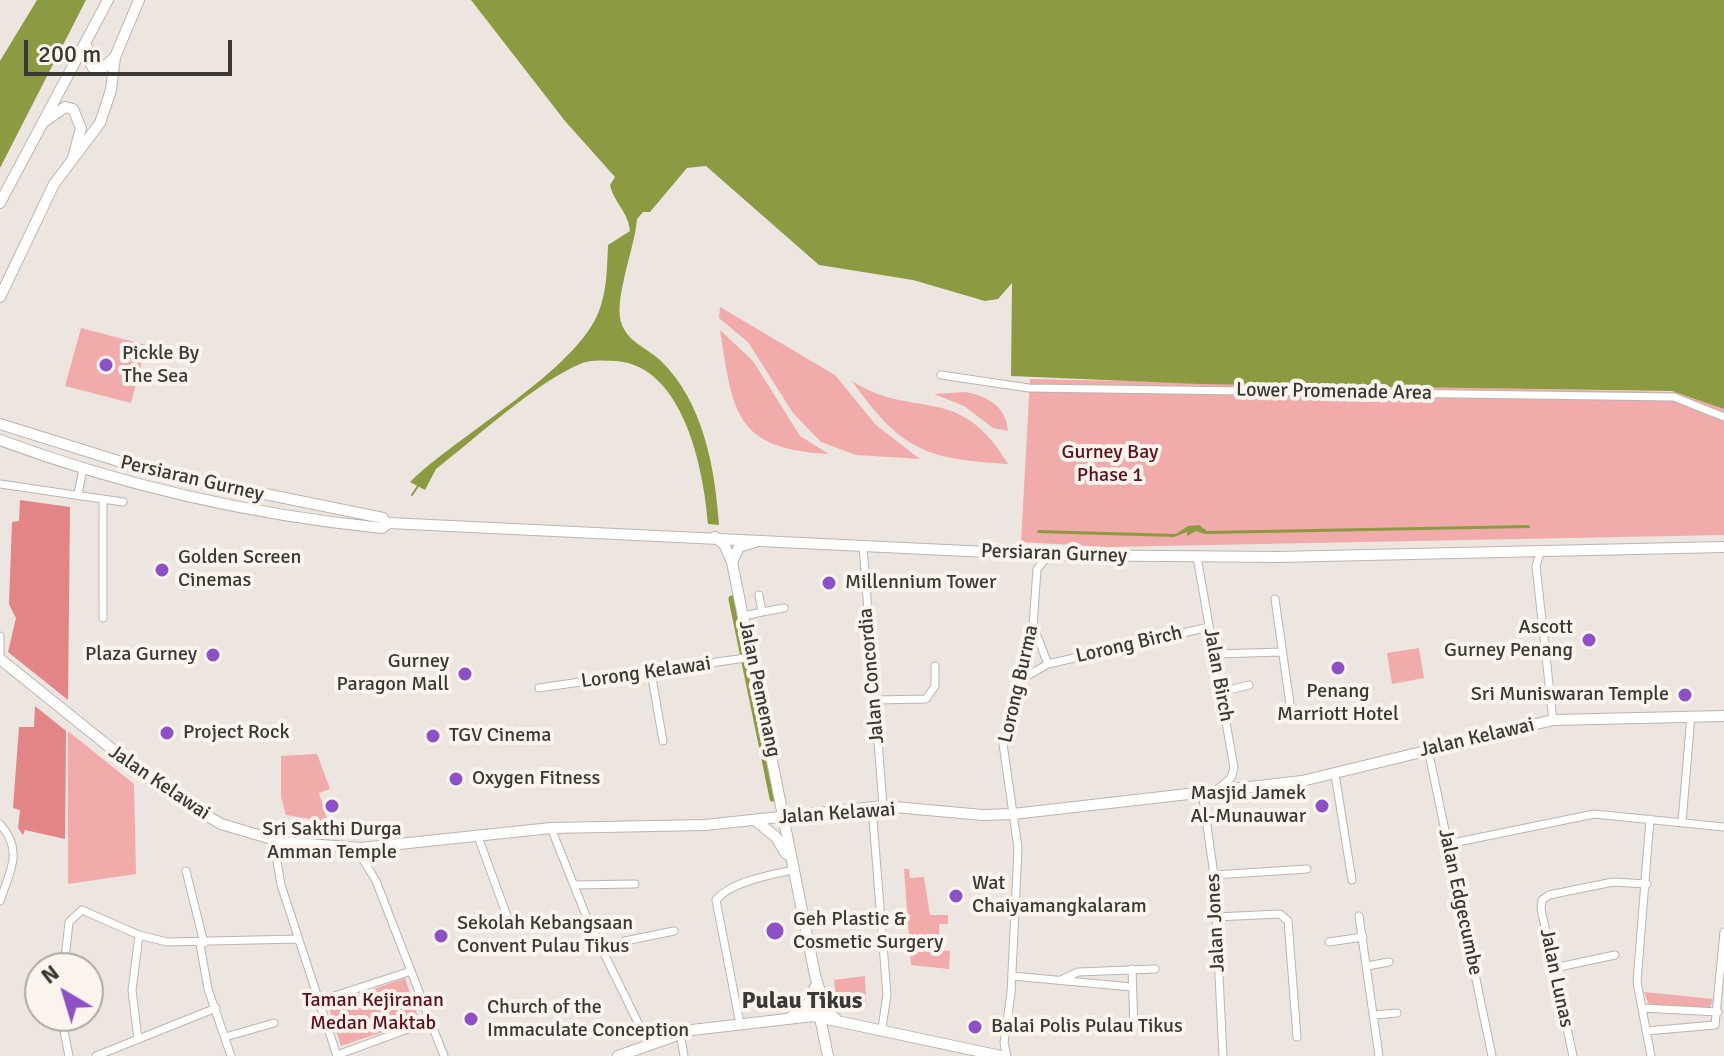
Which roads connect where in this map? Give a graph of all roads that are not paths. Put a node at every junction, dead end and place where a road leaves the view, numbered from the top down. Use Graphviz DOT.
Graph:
graph roads {
  1 [pos="108,0"];
  2 [pos="139,0"];
  3 [pos="92,33"];
  4 [pos="115,57"];
  5 [pos="27,148"];
  6 [pos="72,160"];
  7 [pos="0,203"];
  8 [pos="0,297"];
  9 [pos="941,375"];
  10 [pos="1724,417"];
  11 [pos="0,424"];
  12 [pos="0,440"];
  13 [pos="83,469"];
  14 [pos="0,484"];
  15 [pos="78,494"];
  16 [pos="103,499"];
  17 [pos="123,502"];
  18 [pos="324,508"];
  19 [pos="321,522"];
  20 [pos="386,523"];
  21 [pos="715,537"];
  22 [pos="762,541"];
  23 [pos="863,546"];
  24 [pos="1724,547"];
  25 [pos="1541,550"];
  26 [pos="1049,555"];
  27 [pos="1197,557"];
  28 [pos="732,562"];
  29 [pos="759,595"];
  30 [pos="1275,599"];
  31 [pos="784,608"];
  32 [pos="762,612"];
  33 [pos="744,616"];
  34 [pos="103,618"];
  35 [pos="1033,626"];
  36 [pos="1209,627"];
  37 [pos="0,636"];
  38 [pos="1282,652"];
  39 [pos="1214,654"];
  40 [pos="746,658"];
  41 [pos="0,660"];
  42 [pos="1048,664"];
  43 [pos="935,666"];
  44 [pos="651,672"];
  45 [pos="1249,685"];
  46 [pos="539,688"];
  47 [pos="1014,689"];
  48 [pos="1221,692"];
  49 [pos="876,700"];
  50 [pos="1290,704"];
  51 [pos="1691,715"];
  52 [pos="1724,716"];
  53 [pos="1553,720"];
  54 [pos="663,741"];
  55 [pos="1428,749"];
  56 [pos="1335,774"];
  57 [pos="1219,788"];
  58 [pos="1202,790"];
  59 [pos="878,806"];
  60 [pos="1013,814"];
  61 [pos="784,817"];
  62 [pos="1650,819"];
  63 [pos="756,821"];
  64 [pos="1682,822"];
  65 [pos="0,824"];
  66 [pos="1724,827"];
  67 [pos="551,828"];
  68 [pos="477,834"];
  69 [pos="282,842"];
  70 [pos="1448,844"];
  71 [pos="341,848"];
  72 [pos="792,867"];
  73 [pos="1307,869"];
  74 [pos="186,871"];
  75 [pos="1214,875"];
  76 [pos="1352,880"];
  77 [pos="635,884"];
  78 [pos="1647,884"];
  79 [pos="574,885"];
  80 [pos="0,901"];
  81 [pos="507,916"];
  82 [pos="1359,916"];
  83 [pos="1216,917"];
  84 [pos="674,931"];
  85 [pos="1724,932"];
  86 [pos="139,935"];
  87 [pos="1363,937"];
  88 [pos="298,939"];
  89 [pos="1329,942"];
  90 [pos="202,944"];
  91 [pos="603,951"];
  92 [pos="67,952"];
  93 [pos="1615,955"];
  94 [pos="1389,962"];
  95 [pos="1367,966"];
  96 [pos="1554,968"];
  97 [pos="1132,969"];
  98 [pos="1155,969"];
  99 [pos="411,971"];
  100 [pos="1012,976"];
  101 [pos="1061,980"];
  102 [pos="815,981"];
  103 [pos="1132,987"];
  104 [pos="319,1001"];
  105 [pos="216,1008"];
  106 [pos="1642,1008"];
  107 [pos="1397,1013"];
  108 [pos="1375,1015"];
  109 [pos="819,1017"];
  110 [pos="1720,1017"];
  111 [pos="789,1018"];
  112 [pos="836,1019"];
  113 [pos="430,1021"];
  114 [pos="274,1023"];
  115 [pos="740,1024"];
  116 [pos="1134,1027"];
  117 [pos="882,1028"];
  118 [pos="1646,1031"];
  119 [pos="64,1032"];
  120 [pos="680,1033"];
  121 [pos="225,1037"];
  122 [pos="1297,1037"];
  123 [pos="138,1039"];
  124 [pos="648,1043"];
  125 [pos="683,1053"];
  126 [pos="988,1054"];
  127 [pos="337,1055"];
  128 [pos="69,1056"];
  129 [pos="96,1056"];
  130 [pos="231,1056"];
  131 [pos="444,1056"];
  132 [pos="618,1056"];
  133 [pos="828,1056"];
  134 [pos="1001,1056"];
  135 [pos="1007,1056"];
  136 [pos="1223,1056"];
  137 [pos="1379,1056"];
  138 [pos="1492,1056"];
  139 [pos="1573,1056"];
  140 [pos="1651,1056"];
  1 -- 3 [label="main road"];
  2 -- 4 [label="main road"];
  3 -- 4 [label="main road"];
  3 -- 5 [label="main road"];
  4 -- 6 [label="main road"];
  5 -- 6 [label="main road"];
  5 -- 7 [label="main road"];
  6 -- 8 [label="main road"];
  9 -- 10 [label="street, Lower Promenade Area"];
  11 -- 18 [label="main road, Persiaran Gurney"];
  12 -- 13 [label="main road, Persiaran Gurney"];
  13 -- 15 [label="street"];
  13 -- 19 [label="main road, Persiaran Gurney"];
  14 -- 15 [label="street"];
  15 -- 16 [label="street"];
  16 -- 17 [label="street"];
  16 -- 34 [label="street"];
  18 -- 19 [label="main road"];
  18 -- 20 [label="main road, Persiaran Gurney"];
  19 -- 20 [label="main road, Persiaran Gurney"];
  20 -- 21 [label="main road, Persiaran Gurney"];
  21 -- 22 [label="main road, Persiaran Gurney"];
  21 -- 28 [label="main road, Jalan Pemenang"];
  22 -- 23 [label="main road, Persiaran Gurney"];
  22 -- 28 [label="main road"];
  23 -- 26 [label="main road, Persiaran Gurney"];
  23 -- 49 [label="street, Jalan Concordia"];
  24 -- 25 [label="main road, Persiaran Gurney"];
  25 -- 27 [label="main road, Persiaran Gurney"];
  25 -- 53 [label="street"];
  26 -- 27 [label="main road, Persiaran Gurney"];
  26 -- 35 [label="street, Lorong Burma"];
  27 -- 36 [label="street, Jalan Birch"];
  28 -- 33 [label="main road, Jalan Pemenang"];
  29 -- 32 [label="street"];
  30 -- 38 [label="street"];
  31 -- 32 [label="street"];
  32 -- 33 [label="street"];
  33 -- 40 [label="main road, Jalan Pemenang"];
  35 -- 42 [label="street, Lorong Birch"];
  35 -- 47 [label="street, Lorong Burma"];
  36 -- 39 [label="street, Jalan Birch"];
  36 -- 42 [label="street, Lorong Birch"];
  37 -- 41 [label="street"];
  38 -- 39 [label="street"];
  38 -- 50 [label="street"];
  39 -- 48 [label="street, Jalan Birch"];
  40 -- 44 [label="street, Lorong Kelawai"];
  40 -- 61 [label="main road, Jalan Pemenang"];
  41 -- 69 [label="main road, Jalan Kelawai"];
  42 -- 47 [label="street, Lorong Birch"];
  43 -- 49 [label="street"];
  44 -- 46 [label="street, Lorong Kelawai"];
  44 -- 54 [label="street"];
  45 -- 48 [label="street"];
  47 -- 60 [label="street, Lorong Burma"];
  48 -- 57 [label="street, Jalan Birch"];
  49 -- 59 [label="street, Jalan Concordia"];
  51 -- 52 [label="main road, Jalan Kelawai"];
  51 -- 53 [label="main road, Jalan Kelawai"];
  51 -- 64 [label="street"];
  53 -- 55 [label="main road, Jalan Kelawai"];
  55 -- 56 [label="main road, Jalan Kelawai"];
  55 -- 70 [label="street, Jalan Edgecumbe"];
  56 -- 57 [label="main road, Jalan Kelawai"];
  56 -- 76 [label="street"];
  57 -- 58 [label="main road, Jalan Kelawai"];
  58 -- 60 [label="main road, Jalan Kelawai"];
  58 -- 75 [label="street, Jalan Jones"];
  59 -- 60 [label="main road, Jalan Kelawai"];
  59 -- 61 [label="main road, Jalan Kelawai"];
  59 -- 117 [label="street, Jalan Concordia"];
  60 -- 100 [label="street, Lorong Burma"];
  61 -- 63 [label="main road, Jalan Kelawai"];
  61 -- 72 [label="main road, Jalan Pemenang"];
  62 -- 64 [label="street"];
  62 -- 70 [label="street"];
  62 -- 78 [label="street"];
  63 -- 67 [label="main road, Jalan Kelawai"];
  63 -- 72 [label="main road"];
  64 -- 66 [label="street"];
  65 -- 80 [label="street"];
  67 -- 68 [label="main road, Jalan Kelawai"];
  67 -- 79 [label="street"];
  68 -- 71 [label="main road, Jalan Kelawai"];
  68 -- 81 [label="street"];
  69 -- 71 [label="main road, Jalan Kelawai"];
  69 -- 88 [label="street"];
  70 -- 138 [label="street, Jalan Edgecumbe"];
  71 -- 99 [label="street"];
  72 -- 102 [label="main road, Jalan Pemenang"];
  72 -- 115 [label="street"];
  73 -- 75 [label="street"];
  74 -- 90 [label="street"];
  75 -- 83 [label="street, Jalan Jones"];
  77 -- 79 [label="street"];
  78 -- 96 [label="street, Jalan Lunas"];
  78 -- 106 [label="street"];
  79 -- 91 [label="street"];
  82 -- 87 [label="street"];
  83 -- 122 [label="street"];
  83 -- 136 [label="street, Jalan Jones"];
  84 -- 91 [label="street"];
  85 -- 110 [label="street"];
  86 -- 90 [label="street"];
  86 -- 92 [label="street"];
  86 -- 123 [label="street"];
  87 -- 89 [label="street"];
  87 -- 95 [label="street"];
  88 -- 90 [label="street"];
  88 -- 104 [label="street"];
  90 -- 105 [label="street"];
  91 -- 124 [label="street"];
  93 -- 96 [label="street"];
  94 -- 95 [label="street"];
  95 -- 108 [label="street"];
  96 -- 139 [label="street, Jalan Lunas"];
  97 -- 98 [label="street"];
  97 -- 101 [label="street"];
  97 -- 103 [label="street"];
  99 -- 104 [label="street"];
  99 -- 113 [label="street"];
  100 -- 101 [label="street"];
  100 -- 135 [label="street, Lorong Burma"];
  101 -- 103 [label="street"];
  102 -- 109 [label="main road"];
  102 -- 111 [label="main road"];
  102 -- 112 [label="main road"];
  103 -- 116 [label="street"];
  104 -- 127 [label="street"];
  105 -- 121 [label="street"];
  105 -- 123 [label="street"];
  106 -- 110 [label="street"];
  106 -- 118 [label="street"];
  107 -- 108 [label="street"];
  108 -- 137 [label="street"];
  109 -- 111 [label="main road"];
  109 -- 112 [label="main road"];
  109 -- 133 [label="main road"];
  110 -- 118 [label="street"];
  111 -- 115 [label="main road"];
  112 -- 117 [label="main road"];
  113 -- 127 [label="street"];
  113 -- 131 [label="street"];
  114 -- 121 [label="street"];
  115 -- 120 [label="main road"];
  117 -- 126 [label="main road"];
  118 -- 140 [label="street"];
  119 -- 128 [label="street"];
  120 -- 124 [label="main road"];
  120 -- 125 [label="street"];
  121 -- 130 [label="street"];
  123 -- 129 [label="street"];
  124 -- 132 [label="main road"];
  126 -- 134 [label="main road"];
}
